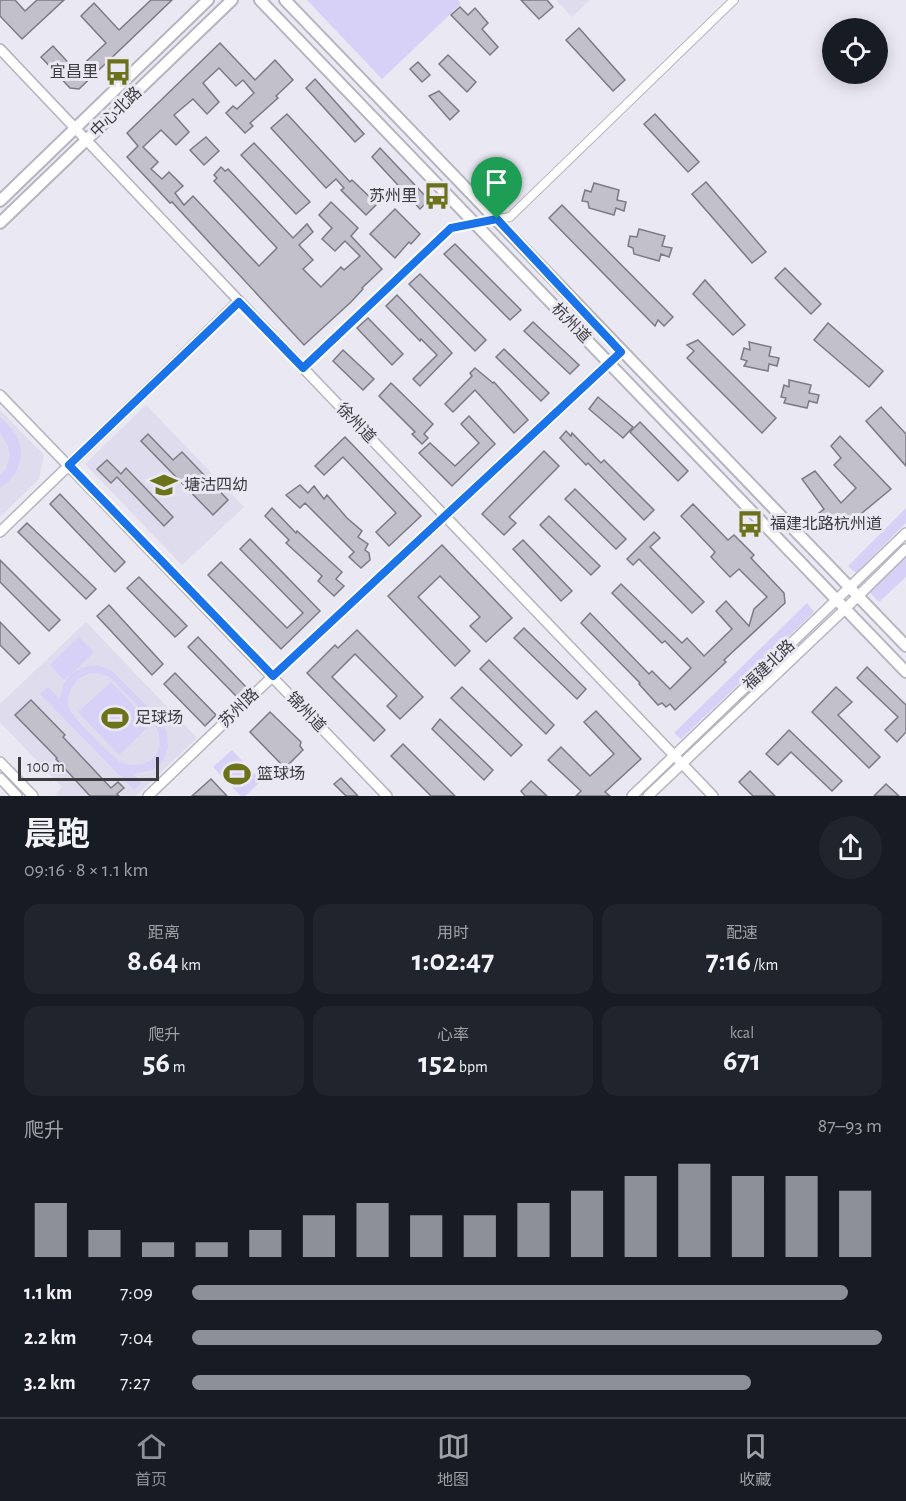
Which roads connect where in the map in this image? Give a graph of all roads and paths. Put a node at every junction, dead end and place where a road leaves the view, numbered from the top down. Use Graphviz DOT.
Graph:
graph roads {
  1 [pos="208,0"];
  2 [pos="232,0"];
  3 [pos="285,0"];
  4 [pos="734,0"];
  5 [pos="260,1"];
  6 [pos="0,49"];
  7 [pos="75,129"];
  8 [pos="86,141"];
  9 [pos="0,201"];
  10 [pos="497,219"];
  11 [pos="0,223"];
  12 [pos="475,223"];
  13 [pos="239,302"];
  14 [pos="621,352"];
  15 [pos="609,363"];
  16 [pos="303,368"];
  17 [pos="0,395"];
  18 [pos="69,465"];
  19 [pos="444,515"];
  20 [pos="0,532"];
  21 [pos="906,533"];
  22 [pos="906,549"];
  23 [pos="850,588"];
  24 [pos="858,596"];
  25 [pos="836,601"];
  26 [pos="845,609"];
  27 [pos="906,646"];
  28 [pos="906,672"];
  29 [pos="273,676"];
  30 [pos="675,756"];
  31 [pos="0,762"];
  32 [pos="682,764"];
  33 [pos="0,778"];
  34 [pos="17,796"];
  35 [pos="33,796"];
  36 [pos="148,796"];
  37 [pos="387,796"];
  38 [pos="632,796"];
  39 [pos="648,796"];
  40 [pos="713,796"];
  1 -- 7 [label="main road, 中心北路"];
  2 -- 8 [label="main road, 中心北路"];
  3 -- 10 [label="main road, 杭州道"];
  4 -- 10 [label="street"];
  5 -- 12 [label="main road, 杭州道"];
  6 -- 7 [label="street, 徐州道"];
  7 -- 8 [label="street, 徐州道"];
  7 -- 9 [label="main road, 中心北路"];
  8 -- 11 [label="main road, 中心北路"];
  8 -- 13 [label="street, 徐州道"];
  10 -- 12 [label="street"];
  10 -- 14 [label="main road, 杭州道"];
  12 -- 15 [label="main road, 杭州道"];
  12 -- 16 [label="street"];
  13 -- 16 [label="street, 徐州道"];
  13 -- 18 [label="street"];
  14 -- 15 [label="street, 苏州路"];
  14 -- 23 [label="main road, 杭州道"];
  15 -- 19 [label="street, 苏州路"];
  15 -- 25 [label="main road, 杭州道"];
  16 -- 19 [label="street, 徐州道"];
  17 -- 18 [label="street, 锦州道"];
  18 -- 20 [label="street"];
  18 -- 29 [label="street, 锦州道"];
  19 -- 29 [label="street, 苏州路"];
  19 -- 30 [label="street, 徐州道"];
  21 -- 23 [label="street, 福建北路"];
  22 -- 24 [label="street, 福建北路"];
  23 -- 24 [label="main road, 杭州道"];
  23 -- 25 [label="street, 福建北路"];
  24 -- 26 [label="street, 福建北路"];
  24 -- 27 [label="main road, 杭州道"];
  25 -- 26 [label="main road, 杭州道"];
  25 -- 30 [label="street, 福建北路"];
  26 -- 28 [label="main road, 杭州道"];
  26 -- 32 [label="street, 福建北路"];
  29 -- 36 [label="street, 苏州路"];
  29 -- 37 [label="street, 锦州道"];
  30 -- 32 [label="street, 徐州道"];
  30 -- 38 [label="street, 福建北路"];
  31 -- 35 [label="street"];
  32 -- 39 [label="street, 福建北路"];
  32 -- 40 [label="street, 徐州道"];
  33 -- 34 [label="street"];
}
